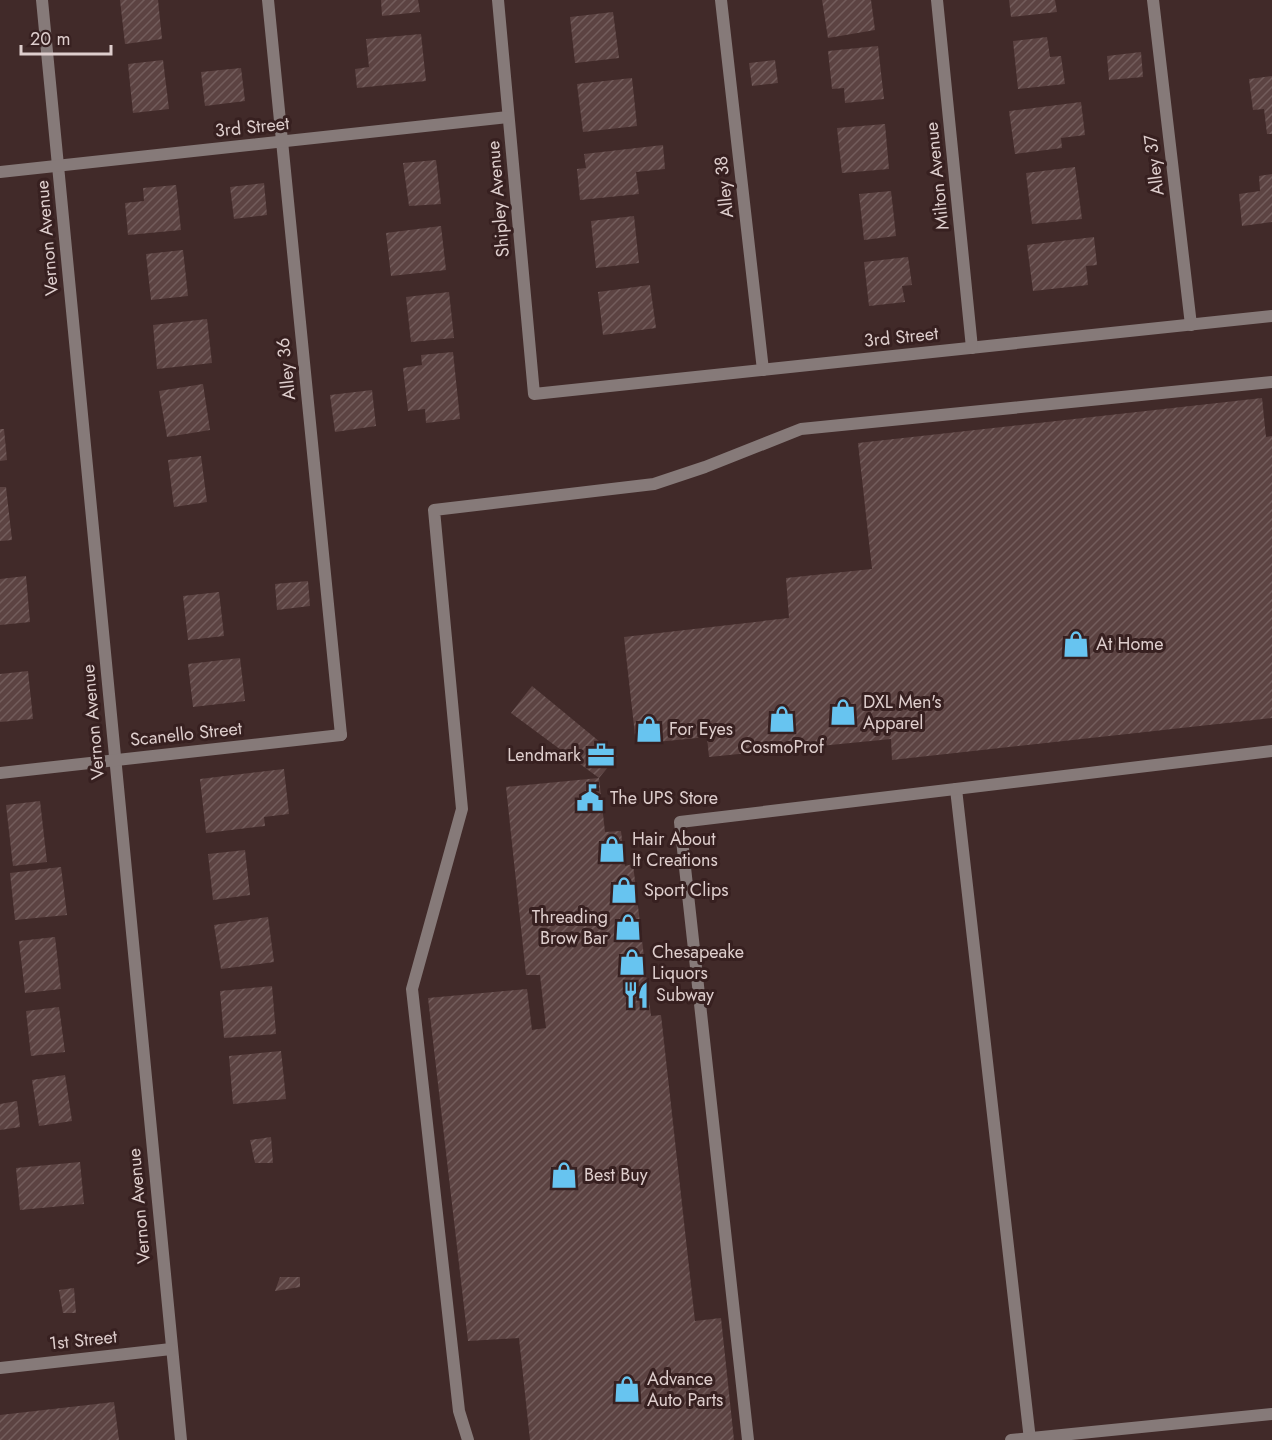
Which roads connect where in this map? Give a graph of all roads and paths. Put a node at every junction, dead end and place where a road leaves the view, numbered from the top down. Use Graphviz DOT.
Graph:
graph roads {
  1 [pos="42,0"];
  2 [pos="268,0"];
  3 [pos="498,0"];
  4 [pos="721,0"];
  5 [pos="937,0"];
  6 [pos="1153,0"];
  7 [pos="508,117"];
  8 [pos="281,142"];
  9 [pos="58,166"];
  10 [pos="0,172"];
  11 [pos="1272,316"];
  12 [pos="1191,325"];
  13 [pos="972,348"];
  14 [pos="763,370"];
  15 [pos="1272,382"];
  16 [pos="534,394"];
  17 [pos="341,735"];
  18 [pos="1272,751"];
  19 [pos="115,760"];
  20 [pos="0,773"];
  21 [pos="956,789"];
  22 [pos="171,1349"];
  23 [pos="0,1368"];
  24 [pos="1272,1414"];
  25 [pos="1032,1439"];
  26 [pos="181,1440"];
  27 [pos="468,1440"];
  28 [pos="748,1440"];
  29 [pos="1011,1440"];
  1 -- 9 [label="street, Vernon Avenue"];
  2 -- 8 [label="street, Alley 36"];
  3 -- 7 [label="street, Shipley Avenue"];
  4 -- 14 [label="street, Alley 38"];
  5 -- 13 [label="street, Milton Avenue"];
  6 -- 12 [label="street, Alley 37"];
  7 -- 8 [label="street, 3rd Street"];
  7 -- 16 [label="street, Shipley Avenue"];
  8 -- 9 [label="street, 3rd Street"];
  8 -- 17 [label="street, Alley 36"];
  9 -- 10 [label="street, 3rd Street"];
  9 -- 19 [label="street, Vernon Avenue"];
  11 -- 12 [label="street, 3rd Street"];
  12 -- 13 [label="street, 3rd Street"];
  13 -- 14 [label="street, 3rd Street"];
  14 -- 16 [label="street, 3rd Street"];
  15 -- 27 [label="street"];
  17 -- 19 [label="street, Scanello Street"];
  18 -- 21 [label="street"];
  19 -- 20 [label="street, Scanello Street"];
  19 -- 22 [label="street, Vernon Avenue"];
  21 -- 25 [label="street"];
  21 -- 28 [label="street"];
  22 -- 23 [label="street, 1st Street"];
  22 -- 26 [label="street, Vernon Avenue"];
  24 -- 25 [label="street"];
  25 -- 29 [label="street"];
}
